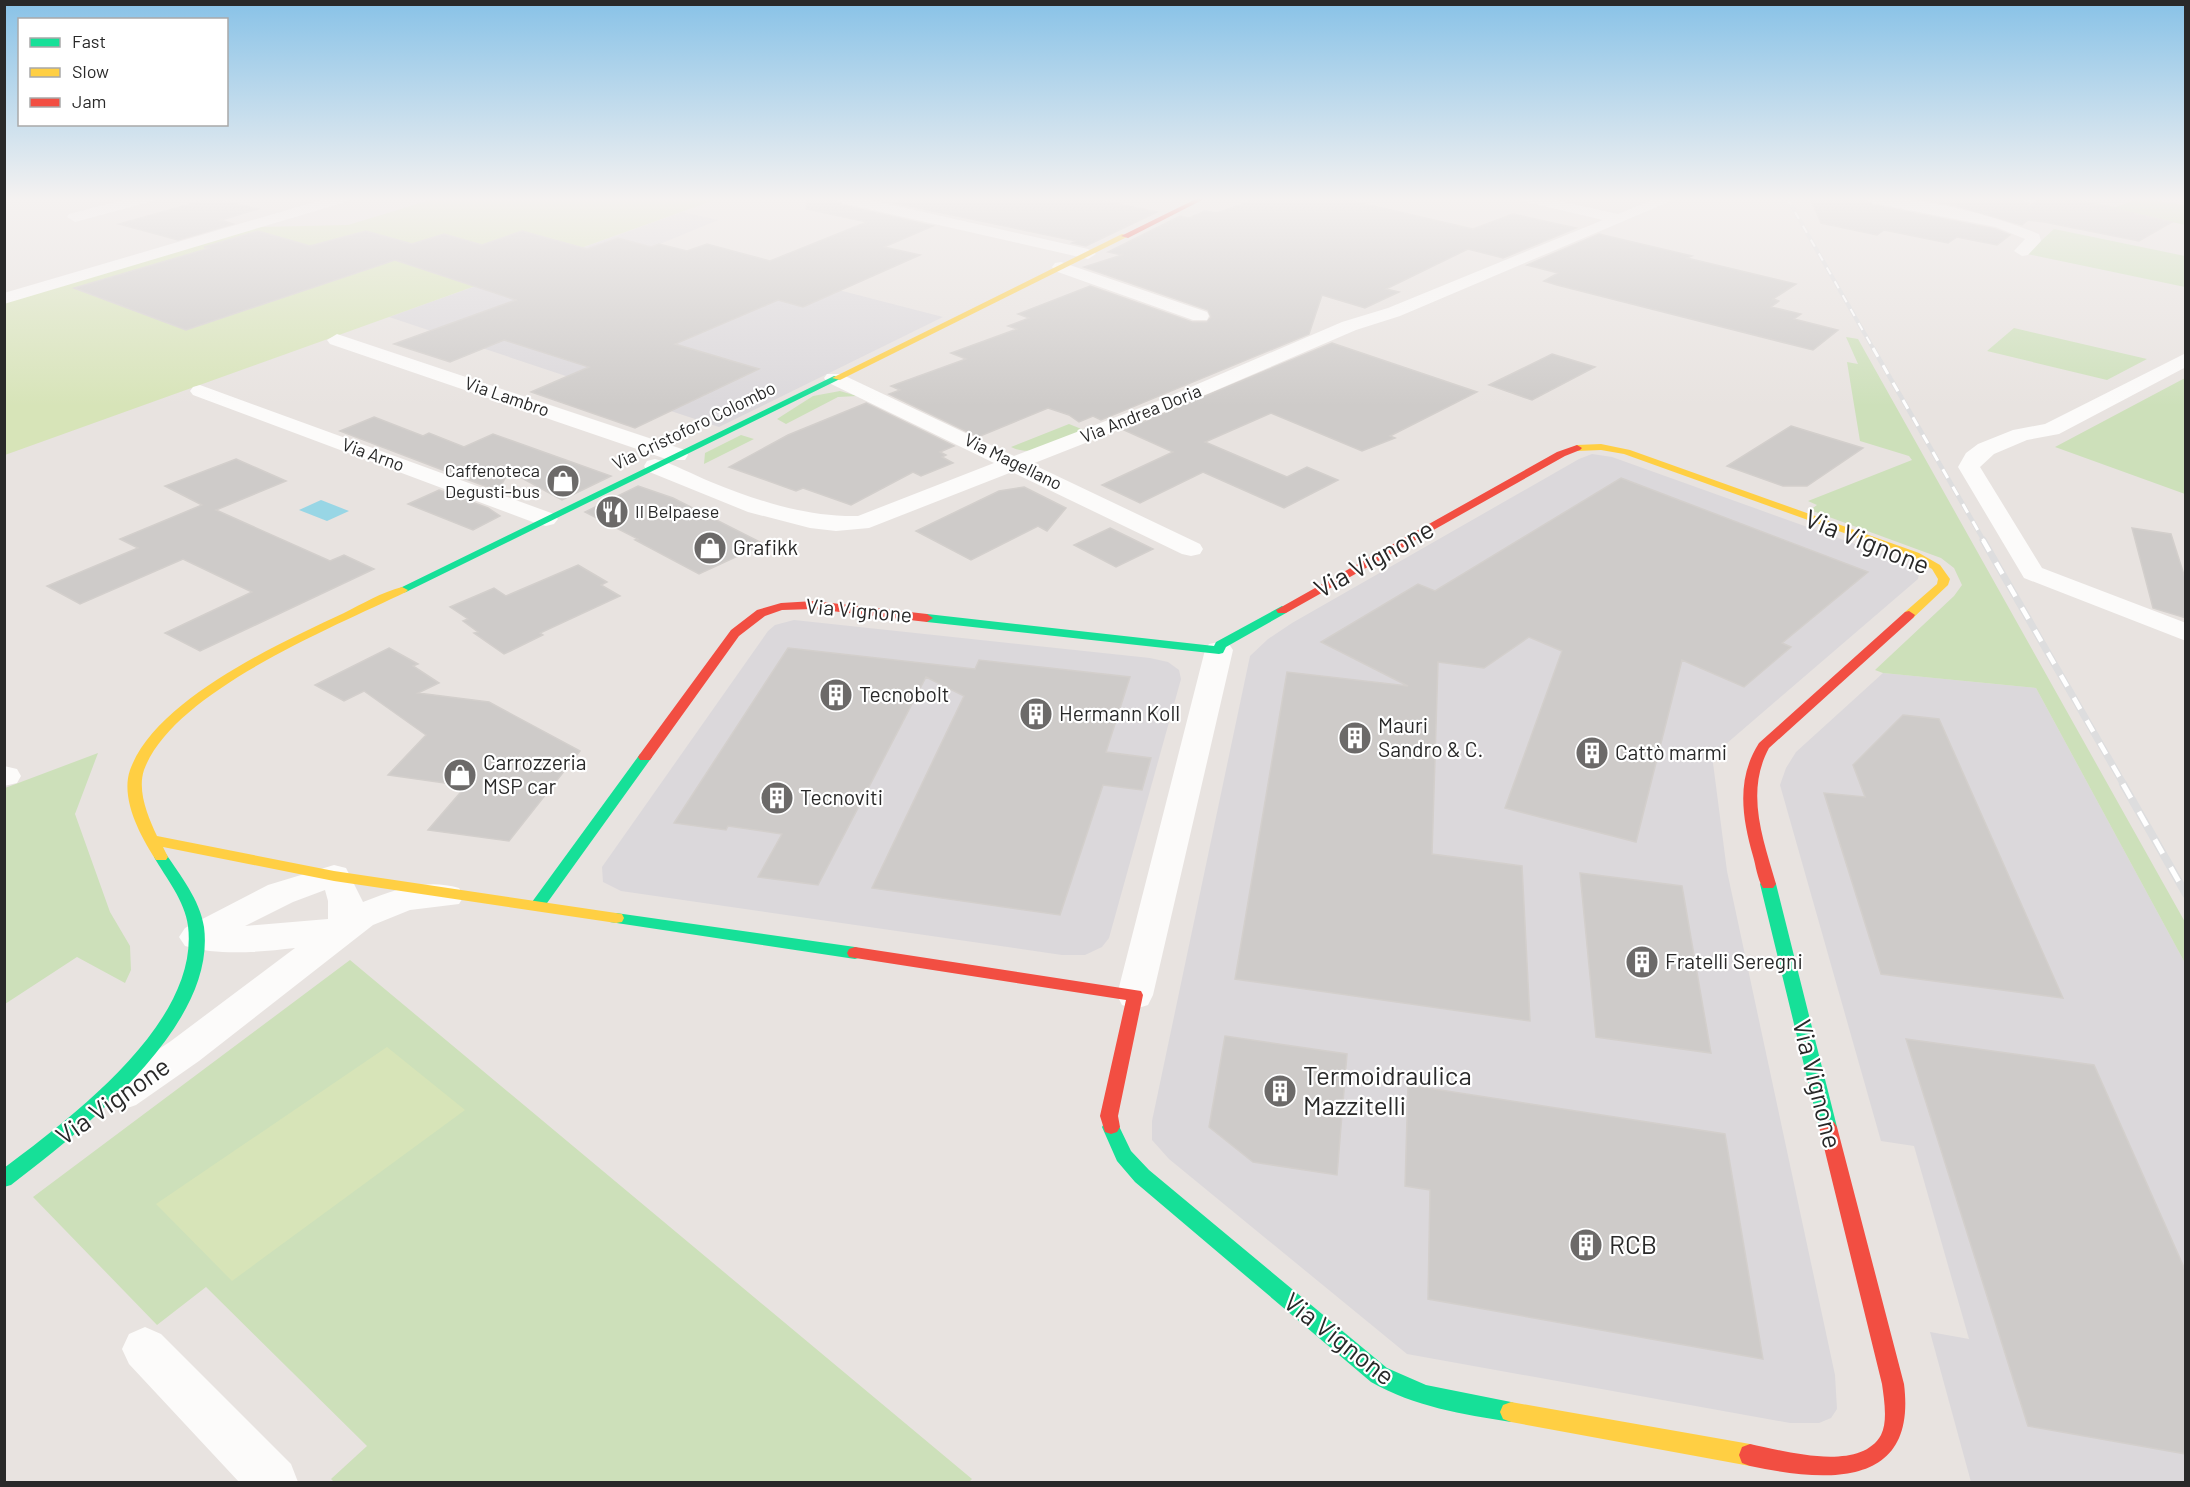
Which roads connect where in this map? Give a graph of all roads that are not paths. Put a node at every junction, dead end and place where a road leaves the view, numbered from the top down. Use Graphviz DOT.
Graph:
graph roads {
  1 [pos="85,267"];
  2 [pos="110,267"];
  3 [pos="1061,267"];
  4 [pos="1062,267"];
  5 [pos="1501,267"];
  6 [pos="4,291"];
  7 [pos="4,299"];
  8 [pos="1200,316"];
  9 [pos="337,340"];
  10 [pos="2186,359"];
  11 [pos="834,378"];
  12 [pos="200,391"];
  13 [pos="677,455"];
  14 [pos="1018,464"];
  15 [pos="655,466"];
  16 [pos="546,519"];
  17 [pos="1191,549"];
  18 [pos="2186,633"];
  19 [pos="1219,650"];
  20 [pos="205,694"];
  21 [pos="152,840"];
  22 [pos="334,876"];
  23 [pos="487,898"];
  24 [pos="537,906"];
  25 [pos="344,928"];
  26 [pos="197,937"];
  27 [pos="1135,995"];
  28 [pos="42,1152"];
  29 [pos="4,1179"];
  30 [pos="146,1349"];
  31 [pos="273,1482"];
  1 -- 6 [label="street"];
  2 -- 7 [label="street"];
  3 -- 11 [label="street, Via Cristoforo Colombo"];
  4 -- 8 [label="street"];
  5 -- 14 [label="street, Via Andrea Doria"];
  9 -- 13 [label="street, Via Lambro"];
  10 -- 18 [label="street"];
  11 -- 13 [label="street, Via Cristoforo Colombo"];
  11 -- 14 [label="street, Via Magellano"];
  12 -- 16 [label="street, Via Arno"];
  13 -- 15 [label="street, Via Cristoforo Colombo"];
  14 -- 15 [label="street, Via Andrea Doria"];
  14 -- 17 [label="street, Via Magellano"];
  15 -- 16 [label="street, Via Cristoforo Colombo"];
  16 -- 20 [label="street, Via Cristoforo Colombo"];
  19 -- 24 [label="street, Via Vignone"];
  19 -- 27 [label="street, Via Vignone"];
  19 -- 27 [label="street, Via Vignone"];
  20 -- 21 [label="street, Via Vignone"];
  21 -- 22 [label="street, Via Vignone"];
  21 -- 26 [label="street, Via Vignone"];
  22 -- 23 [label="street, Via Vignone"];
  22 -- 25 [label="street"];
  22 -- 26 [label="street, Via Vignone"];
  23 -- 24 [label="street, Via Vignone"];
  23 -- 25 [label="street, Via Vignone"];
  24 -- 27 [label="street, Via Vignone"];
  25 -- 26 [label="street, Via Vignone"];
  25 -- 28 [label="street, Via Vignone"];
  26 -- 28 [label="street, Via Vignone"];
  28 -- 29 [label="street"];
  30 -- 31 [label="street"];
}
